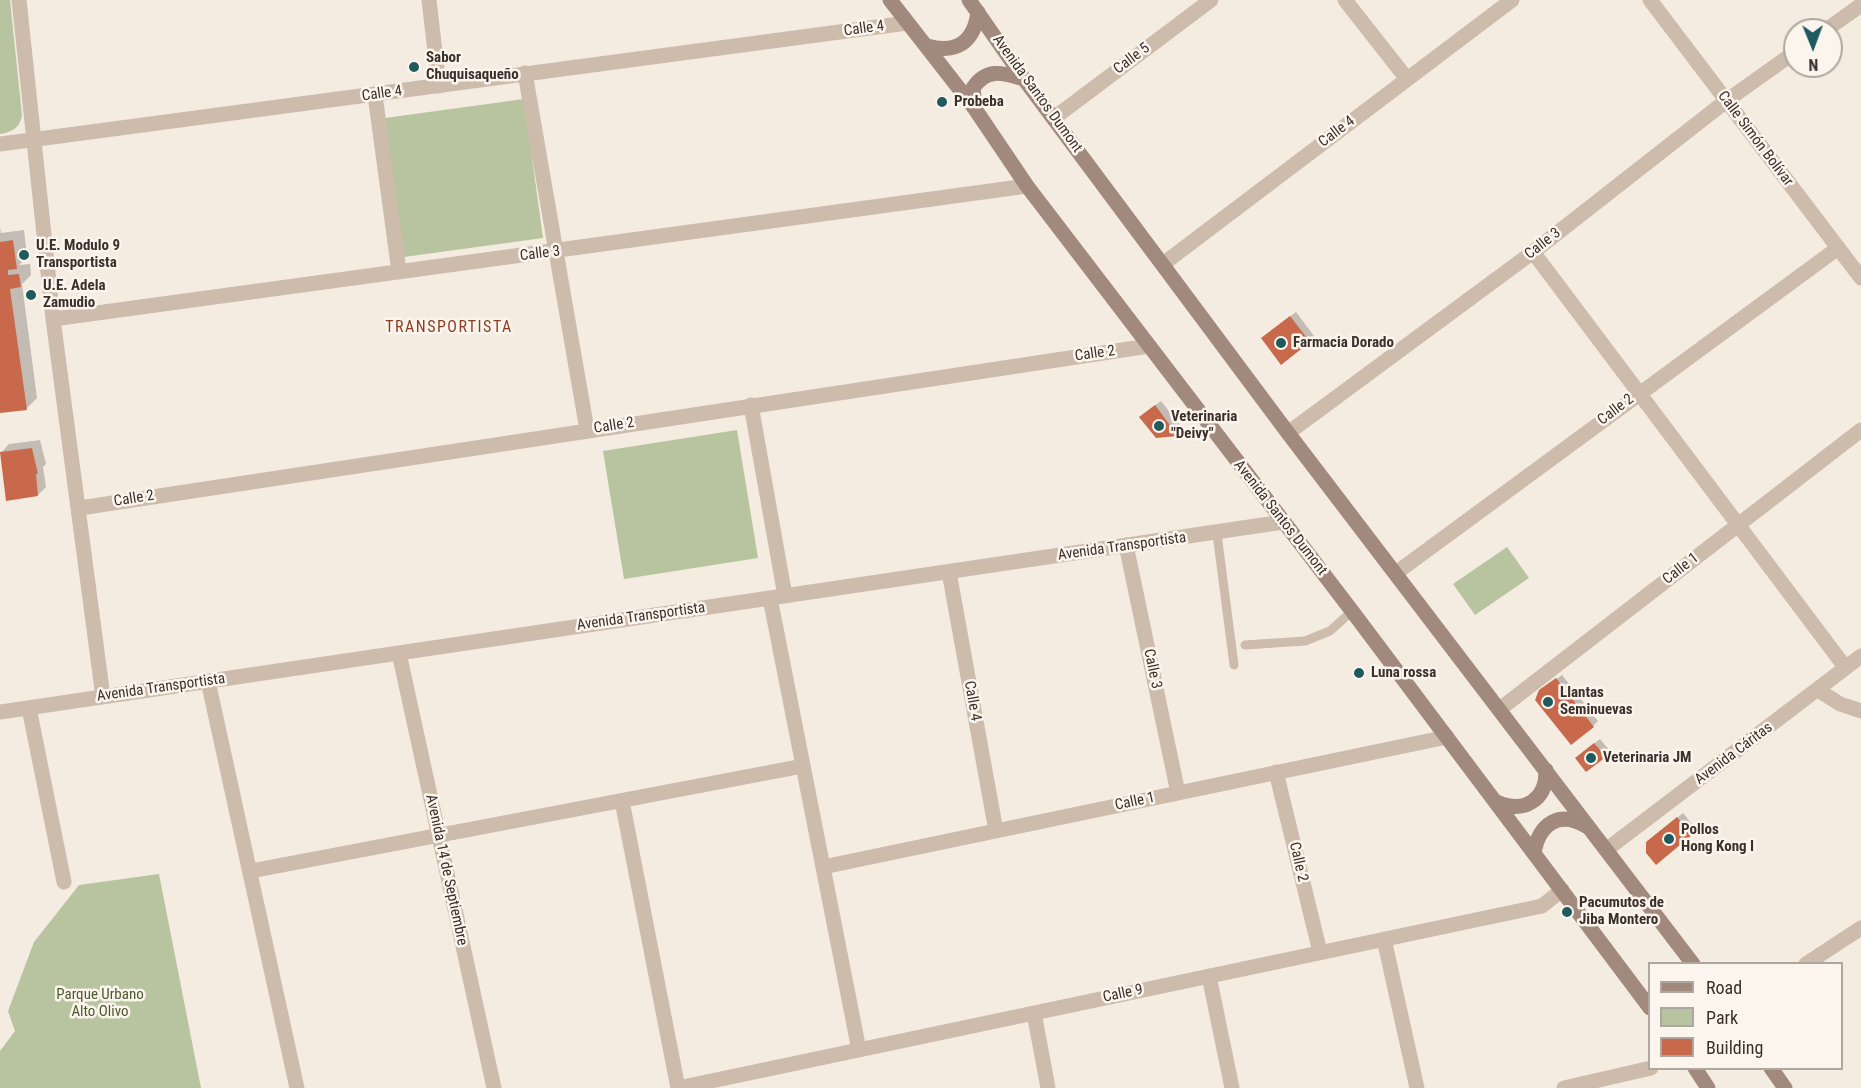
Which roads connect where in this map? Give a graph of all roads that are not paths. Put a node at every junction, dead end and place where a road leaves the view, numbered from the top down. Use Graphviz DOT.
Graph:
graph roads {
  1 [pos="19,0"];
  2 [pos="429,0"];
  3 [pos="890,0"];
  4 [pos="1211,0"];
  5 [pos="1345,0"];
  6 [pos="1512,0"];
  7 [pos="1650,0"];
  8 [pos="1861,5"];
  9 [pos="974,6"];
  10 [pos="1843,18"];
  11 [pos="907,23"];
  12 [pos="927,46"];
  13 [pos="1783,61"];
  14 [pos="525,73"];
  15 [pos="1024,79"];
  16 [pos="1407,79"];
  17 [pos="439,86"];
  18 [pos="375,95"];
  19 [pos="1726,101"];
  20 [pos="975,109"];
  21 [pos="1054,118"];
  22 [pos="32,140"];
  23 [pos="0,144"];
  24 [pos="1027,186"];
  25 [pos="1838,248"];
  26 [pos="555,252"];
  27 [pos="1533,252"];
  28 [pos="1163,264"];
  29 [pos="399,272"];
  30 [pos="1861,278"];
  31 [pos="53,319"];
  32 [pos="1149,346"];
  33 [pos="1639,393"];
  34 [pos="751,405"];
  35 [pos="587,430"];
  36 [pos="1861,430"];
  37 [pos="1288,433"];
  38 [pos="80,508"];
  39 [pos="1283,522"];
  40 [pos="1738,525"];
  41 [pos="1216,534"];
  42 [pos="1126,545"];
  43 [pos="949,572"];
  44 [pos="1396,573"];
  45 [pos="778,597"];
  46 [pos="1352,611"];
  47 [pos="1245,645"];
  48 [pos="399,653"];
  49 [pos="1861,656"];
  50 [pos="1234,665"];
  51 [pos="1845,667"];
  52 [pos="208,681"];
  53 [pos="1818,690"];
  54 [pos="103,697"];
  55 [pos="29,708"];
  56 [pos="1500,709"];
  57 [pos="1861,711"];
  58 [pos="0,712"];
  59 [pos="1447,737"];
  60 [pos="803,766"];
  61 [pos="1546,770"];
  62 [pos="1276,772"];
  63 [pos="1178,793"];
  64 [pos="622,801"];
  65 [pos="1497,802"];
  66 [pos="1589,828"];
  67 [pos="996,831"];
  68 [pos="438,835"];
  69 [pos="1606,850"];
  70 [pos="1533,853"];
  71 [pos="823,867"];
  72 [pos="251,871"];
  73 [pos="64,882"];
  74 [pos="1562,890"];
  75 [pos="1861,928"];
  76 [pos="1384,939"];
  77 [pos="1320,952"];
  78 [pos="1692,962"];
  79 [pos="1808,962"];
  80 [pos="1209,976"];
  81 [pos="1648,1005"];
  82 [pos="1034,1013"];
  83 [pos="859,1050"];
  84 [pos="1648,1069"];
  85 [pos="1696,1070"];
  86 [pos="1772,1070"];
  87 [pos="1601,1084"];
  88 [pos="297,1088"];
  89 [pos="494,1088"];
  90 [pos="678,1088"];
  91 [pos="1048,1088"];
  92 [pos="1232,1088"];
  93 [pos="1417,1088"];
  94 [pos="1564,1088"];
  95 [pos="1708,1088"];
  96 [pos="1785,1088"];
  1 -- 22 [label="street"];
  2 -- 17 [label="street"];
  3 -- 11 [label="main road, Avenida Santos Dumont"];
  4 -- 21 [label="street, Calle 5"];
  5 -- 16 [label="street"];
  6 -- 16 [label="street, Calle 4"];
  7 -- 19 [label="street, Calle Simón Bolívar"];
  8 -- 10 [label="street"];
  9 -- 12 [label="main road"];
  9 -- 15 [label="main road, Avenida Santos Dumont"];
  11 -- 12 [label="main road, Avenida Santos Dumont"];
  11 -- 14 [label="street, Calle 4"];
  12 -- 20 [label="main road, Avenida Santos Dumont"];
  13 -- 19 [label="street, Calle 3"];
  14 -- 17 [label="street, Calle 4"];
  14 -- 26 [label="street"];
  15 -- 20 [label="main road"];
  15 -- 21 [label="main road, Avenida Santos Dumont"];
  16 -- 28 [label="street, Calle 4"];
  17 -- 18 [label="street, Calle 4"];
  18 -- 22 [label="street, Calle 4"];
  18 -- 29 [label="street"];
  19 -- 25 [label="street, Calle Simón Bolívar"];
  19 -- 27 [label="street, Calle 3"];
  20 -- 24 [label="main road, Avenida Santos Dumont"];
  21 -- 28 [label="main road, Avenida Santos Dumont"];
  22 -- 23 [label="street, Calle 4"];
  22 -- 31 [label="street"];
  24 -- 26 [label="street, Calle 3"];
  24 -- 32 [label="main road, Avenida Santos Dumont"];
  25 -- 30 [label="street, Calle Simón Bolívar"];
  25 -- 33 [label="street, Calle 2"];
  26 -- 29 [label="street, Calle 3"];
  26 -- 35 [label="street"];
  27 -- 33 [label="street"];
  27 -- 37 [label="street, Calle 3"];
  28 -- 37 [label="main road, Avenida Santos Dumont"];
  29 -- 31 [label="street, Calle 3"];
  31 -- 38 [label="street"];
  32 -- 34 [label="street, Calle 2"];
  32 -- 39 [label="main road, Avenida Santos Dumont"];
  33 -- 40 [label="street"];
  33 -- 44 [label="street, Calle 2"];
  34 -- 35 [label="street, Calle 2"];
  34 -- 45 [label="street"];
  35 -- 38 [label="street, Calle 2"];
  36 -- 40 [label="street, Calle 1"];
  37 -- 44 [label="main road, Avenida Santos Dumont"];
  38 -- 54 [label="street"];
  39 -- 41 [label="street, Avenida Transportista"];
  39 -- 46 [label="main road, Avenida Santos Dumont"];
  40 -- 51 [label="street"];
  40 -- 56 [label="street, Calle 1"];
  41 -- 42 [label="street, Avenida Transportista"];
  41 -- 50 [label="lane"];
  42 -- 43 [label="street, Avenida Transportista"];
  42 -- 63 [label="street, Calle 3"];
  43 -- 45 [label="street, Avenida Transportista"];
  43 -- 67 [label="street, Calle 4"];
  44 -- 56 [label="main road, Avenida Santos Dumont"];
  45 -- 48 [label="street, Avenida Transportista"];
  45 -- 60 [label="street"];
  46 -- 47 [label="lane"];
  46 -- 59 [label="main road, Avenida Santos Dumont"];
  48 -- 52 [label="street, Avenida Transportista"];
  48 -- 68 [label="street, Avenida 14 de Septiembre"];
  49 -- 51 [label="street, Avenida Cáritas"];
  51 -- 53 [label="street, Avenida Cáritas"];
  52 -- 54 [label="street, Avenida Transportista"];
  52 -- 72 [label="street"];
  53 -- 57 [label="street"];
  53 -- 69 [label="street, Avenida Cáritas"];
  54 -- 55 [label="street, Avenida Transportista"];
  55 -- 58 [label="street, Avenida Transportista"];
  55 -- 73 [label="street"];
  56 -- 61 [label="main road, Avenida Santos Dumont"];
  59 -- 62 [label="street, Calle 1"];
  59 -- 65 [label="main road, Avenida Santos Dumont"];
  60 -- 64 [label="street"];
  60 -- 71 [label="street"];
  61 -- 65 [label="main road"];
  61 -- 66 [label="main road, Avenida Santos Dumont"];
  62 -- 63 [label="street, Calle 1"];
  62 -- 77 [label="street, Calle 2"];
  63 -- 67 [label="street, Calle 1"];
  64 -- 68 [label="street"];
  64 -- 90 [label="street"];
  65 -- 70 [label="main road, Avenida Santos Dumont"];
  66 -- 69 [label="main road, Avenida Santos Dumont"];
  66 -- 70 [label="main road"];
  67 -- 71 [label="street, Calle 1"];
  68 -- 72 [label="street"];
  68 -- 89 [label="street, Avenida 14 de Septiembre"];
  69 -- 78 [label="main road, Avenida Santos Dumont"];
  70 -- 74 [label="main road, Avenida Santos Dumont"];
  71 -- 83 [label="street"];
  72 -- 88 [label="street"];
  74 -- 76 [label="street, Calle 9"];
  74 -- 81 [label="main road, Avenida Santos Dumont"];
  75 -- 79 [label="street"];
  76 -- 77 [label="street, Calle 9"];
  76 -- 93 [label="street"];
  77 -- 80 [label="street, Calle 9"];
  80 -- 82 [label="street, Calle 9"];
  80 -- 92 [label="street"];
  82 -- 83 [label="street, Calle 9"];
  82 -- 91 [label="street"];
  83 -- 90 [label="street, Calle 9"];
  84 -- 87 [label="street"];
  85 -- 95 [label="main road"];
  86 -- 96 [label="main road"];
  87 -- 94 [label="street"];
}
